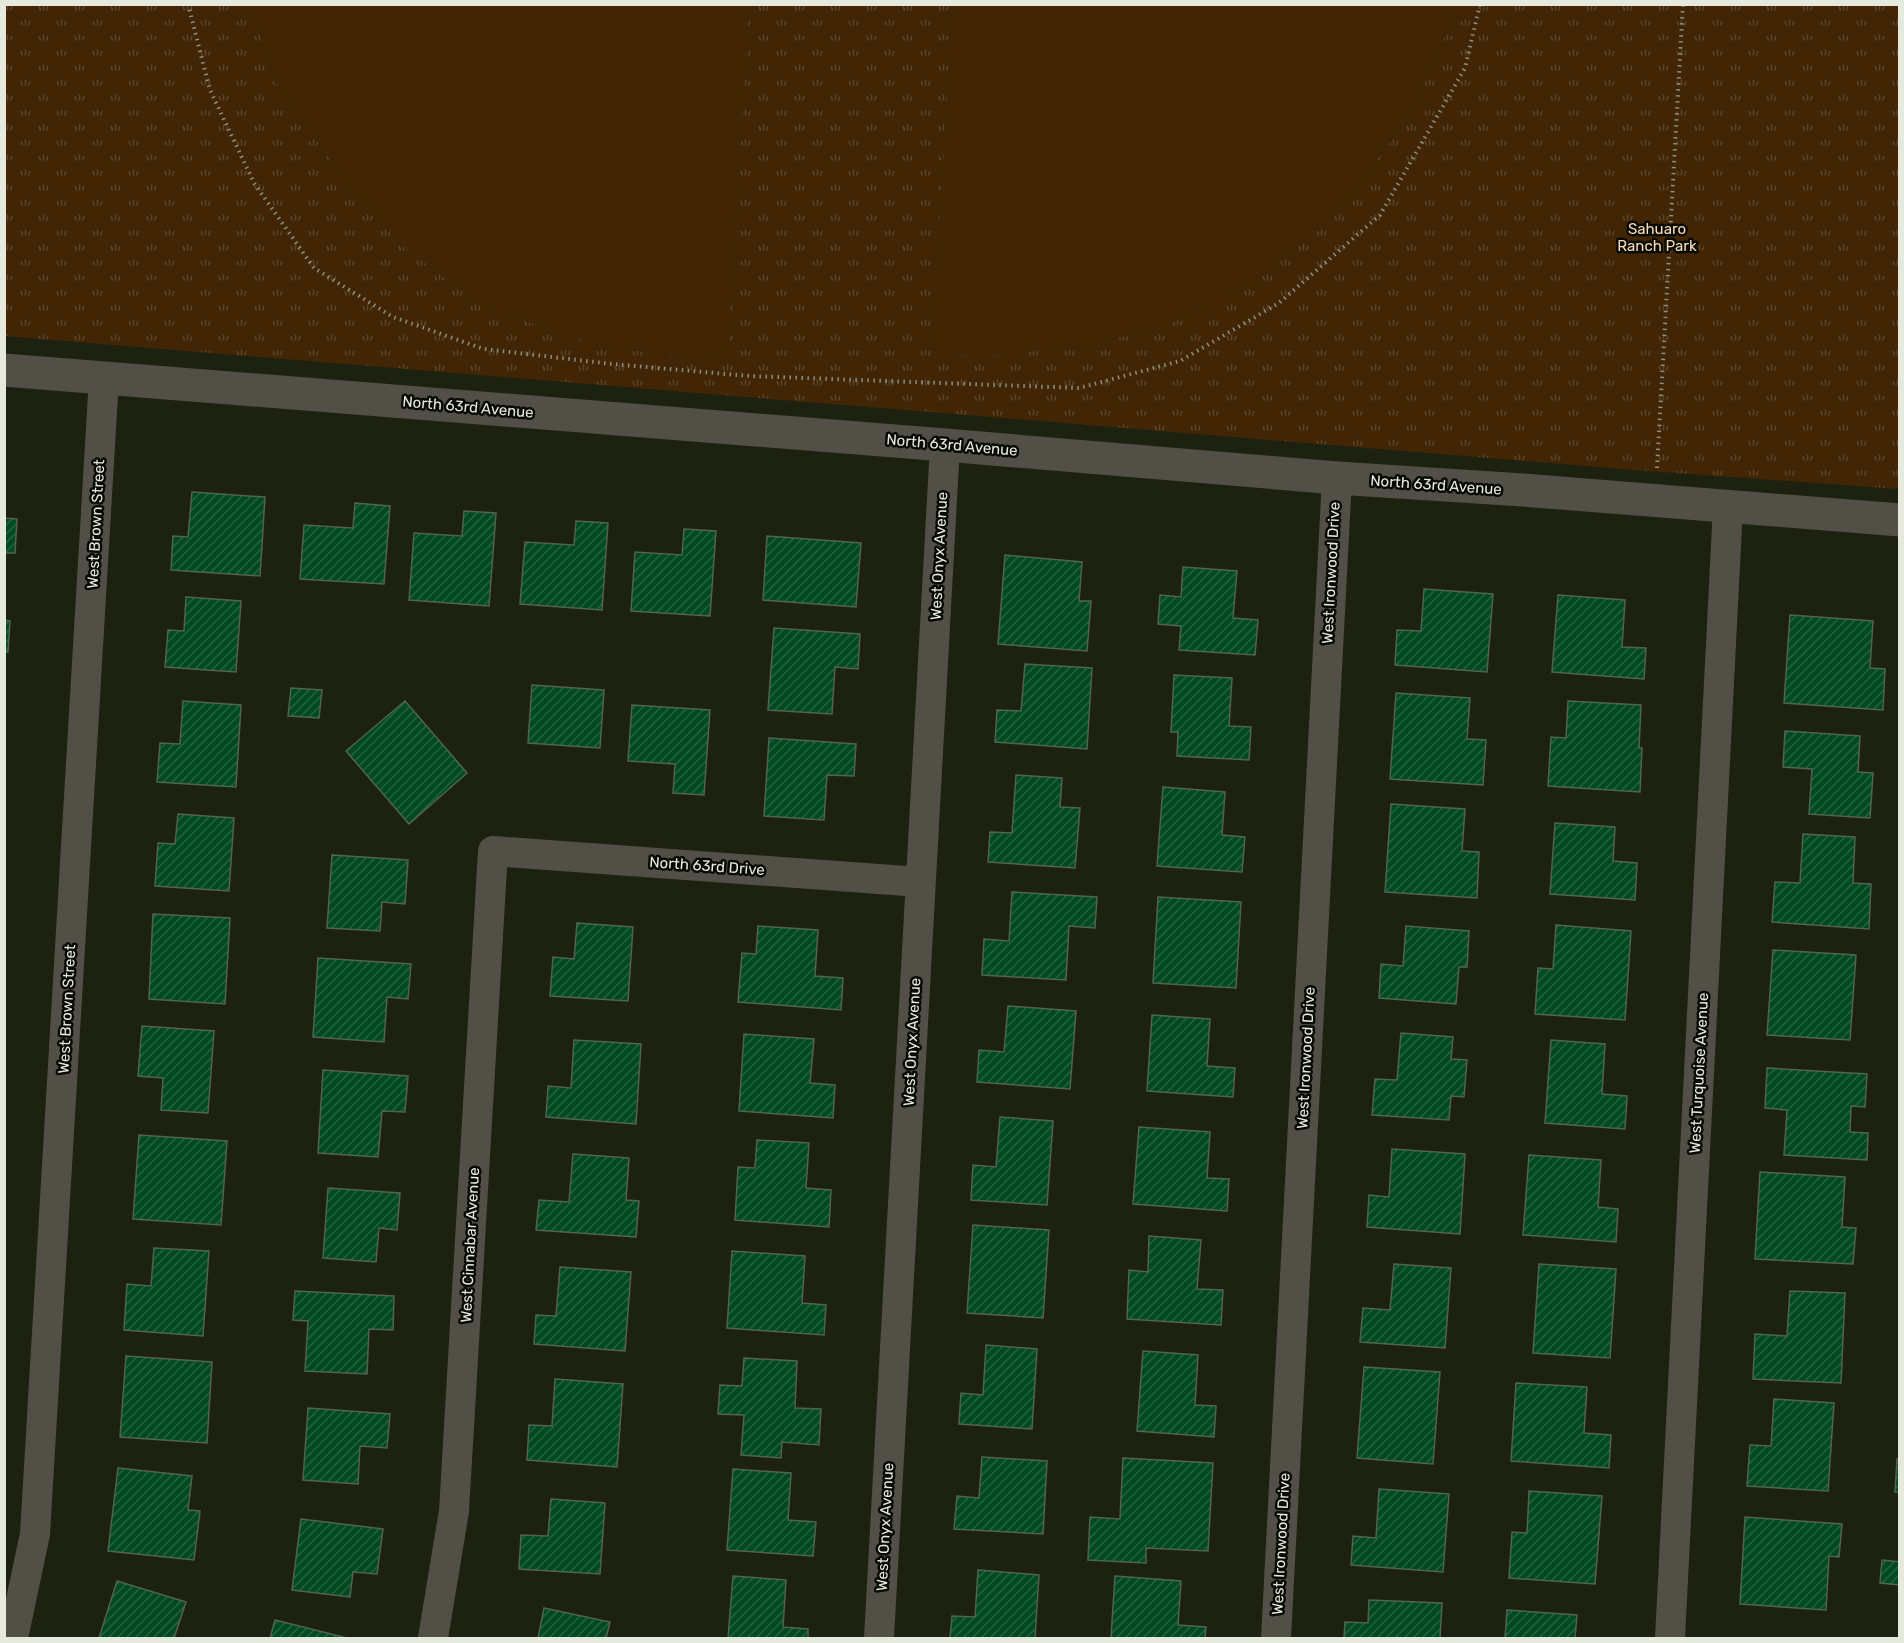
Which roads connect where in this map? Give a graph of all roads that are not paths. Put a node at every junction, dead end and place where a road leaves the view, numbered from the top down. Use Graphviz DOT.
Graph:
graph roads {
  1 [pos="4,370"];
  2 [pos="104,378"];
  3 [pos="945,445"];
  4 [pos="1337,478"];
  5 [pos="1728,507"];
  6 [pos="1899,520"];
  7 [pos="493,850"];
  8 [pos="920,882"];
  9 [pos="13,1638"];
  10 [pos="433,1638"];
  11 [pos="879,1638"];
  12 [pos="1276,1638"];
  13 [pos="1670,1638"];
  1 -- 2 [label="street, North 63rd Avenue"];
  2 -- 3 [label="street, North 63rd Avenue"];
  2 -- 9 [label="street, West Brown Street"];
  3 -- 4 [label="street, North 63rd Avenue"];
  3 -- 8 [label="street, West Onyx Avenue"];
  4 -- 5 [label="street, North 63rd Avenue"];
  4 -- 12 [label="street, West Ironwood Drive"];
  5 -- 6 [label="street, North 63rd Avenue"];
  5 -- 13 [label="street, West Turquoise Avenue"];
  7 -- 8 [label="street, North 63rd Drive"];
  7 -- 10 [label="street, West Cinnabar Avenue"];
  8 -- 11 [label="street, West Onyx Avenue"];
}
